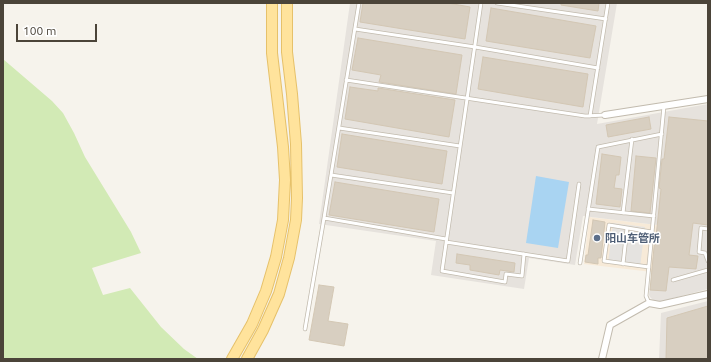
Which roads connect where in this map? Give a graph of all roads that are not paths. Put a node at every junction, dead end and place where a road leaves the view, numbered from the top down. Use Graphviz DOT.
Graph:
graph roads {
  1 [pos="272,3"];
  2 [pos="287,3"];
  3 [pos="359,3"];
  4 [pos="481,3"];
  5 [pos="497,3"];
  6 [pos="608,3"];
  7 [pos="606,19"];
  8 [pos="355,29"];
  9 [pos="475,47"];
  10 [pos="598,68"];
  11 [pos="346,80"];
  12 [pos="467,98"];
  13 [pos="708,98"];
  14 [pos="664,106"];
  15 [pos="605,115"];
  16 [pos="590,116"];
  17 [pos="339,128"];
  18 [pos="662,134"];
  19 [pos="632,139"];
  20 [pos="460,146"];
  21 [pos="331,175"];
  22 [pos="579,184"];
  23 [pos="452,193"];
  24 [pos="588,209"];
  25 [pos="624,213"];
  26 [pos="654,216"];
  27 [pos="324,218"];
  28 [pos="627,228"];
  29 [pos="708,229"];
  30 [pos="652,232"];
  31 [pos="446,240"];
  32 [pos="524,254"];
  33 [pos="708,261"];
  34 [pos="580,263"];
  35 [pos="623,264"];
  36 [pos="649,267"];
  37 [pos="708,270"];
  38 [pos="673,280"];
  39 [pos="708,294"];
  40 [pos="649,303"];
  41 [pos="305,329"];
  42 [pos="232,359"];
  43 [pos="247,359"];
  44 [pos="602,359"];
  1 -- 42 [label="main road"];
  2 -- 43 [label="main road"];
  3 -- 8 [label="lane"];
  4 -- 9 [label="lane"];
  5 -- 7 [label="lane"];
  6 -- 7 [label="lane"];
  7 -- 10 [label="lane"];
  8 -- 9 [label="lane"];
  8 -- 11 [label="lane"];
  9 -- 10 [label="lane"];
  9 -- 12 [label="lane"];
  10 -- 16 [label="lane"];
  11 -- 12 [label="lane"];
  11 -- 17 [label="lane"];
  12 -- 16 [label="lane"];
  12 -- 20 [label="lane"];
  13 -- 14 [label="street"];
  14 -- 15 [label="street"];
  14 -- 18 [label="lane"];
  15 -- 16 [label="lane"];
  17 -- 20 [label="lane"];
  17 -- 21 [label="lane"];
  18 -- 19 [label="lane"];
  18 -- 26 [label="lane"];
  19 -- 24 [label="lane"];
  19 -- 25 [label="lane"];
  20 -- 23 [label="lane"];
  21 -- 23 [label="lane"];
  21 -- 27 [label="lane"];
  22 -- 32 [label="lane"];
  23 -- 31 [label="lane"];
  24 -- 25 [label="lane"];
  24 -- 34 [label="lane"];
  25 -- 26 [label="lane"];
  26 -- 30 [label="lane"];
  27 -- 31 [label="lane"];
  27 -- 41 [label="lane"];
  28 -- 30 [label="lane"];
  28 -- 35 [label="lane"];
  28 -- 35 [label="lane"];
  29 -- 33 [label="lane"];
  30 -- 36 [label="lane"];
  31 -- 32 [label="lane"];
  31 -- 32 [label="lane"];
  35 -- 36 [label="lane"];
  36 -- 40 [label="lane"];
  37 -- 38 [label="lane"];
  39 -- 40 [label="street"];
  40 -- 44 [label="street"];
}
